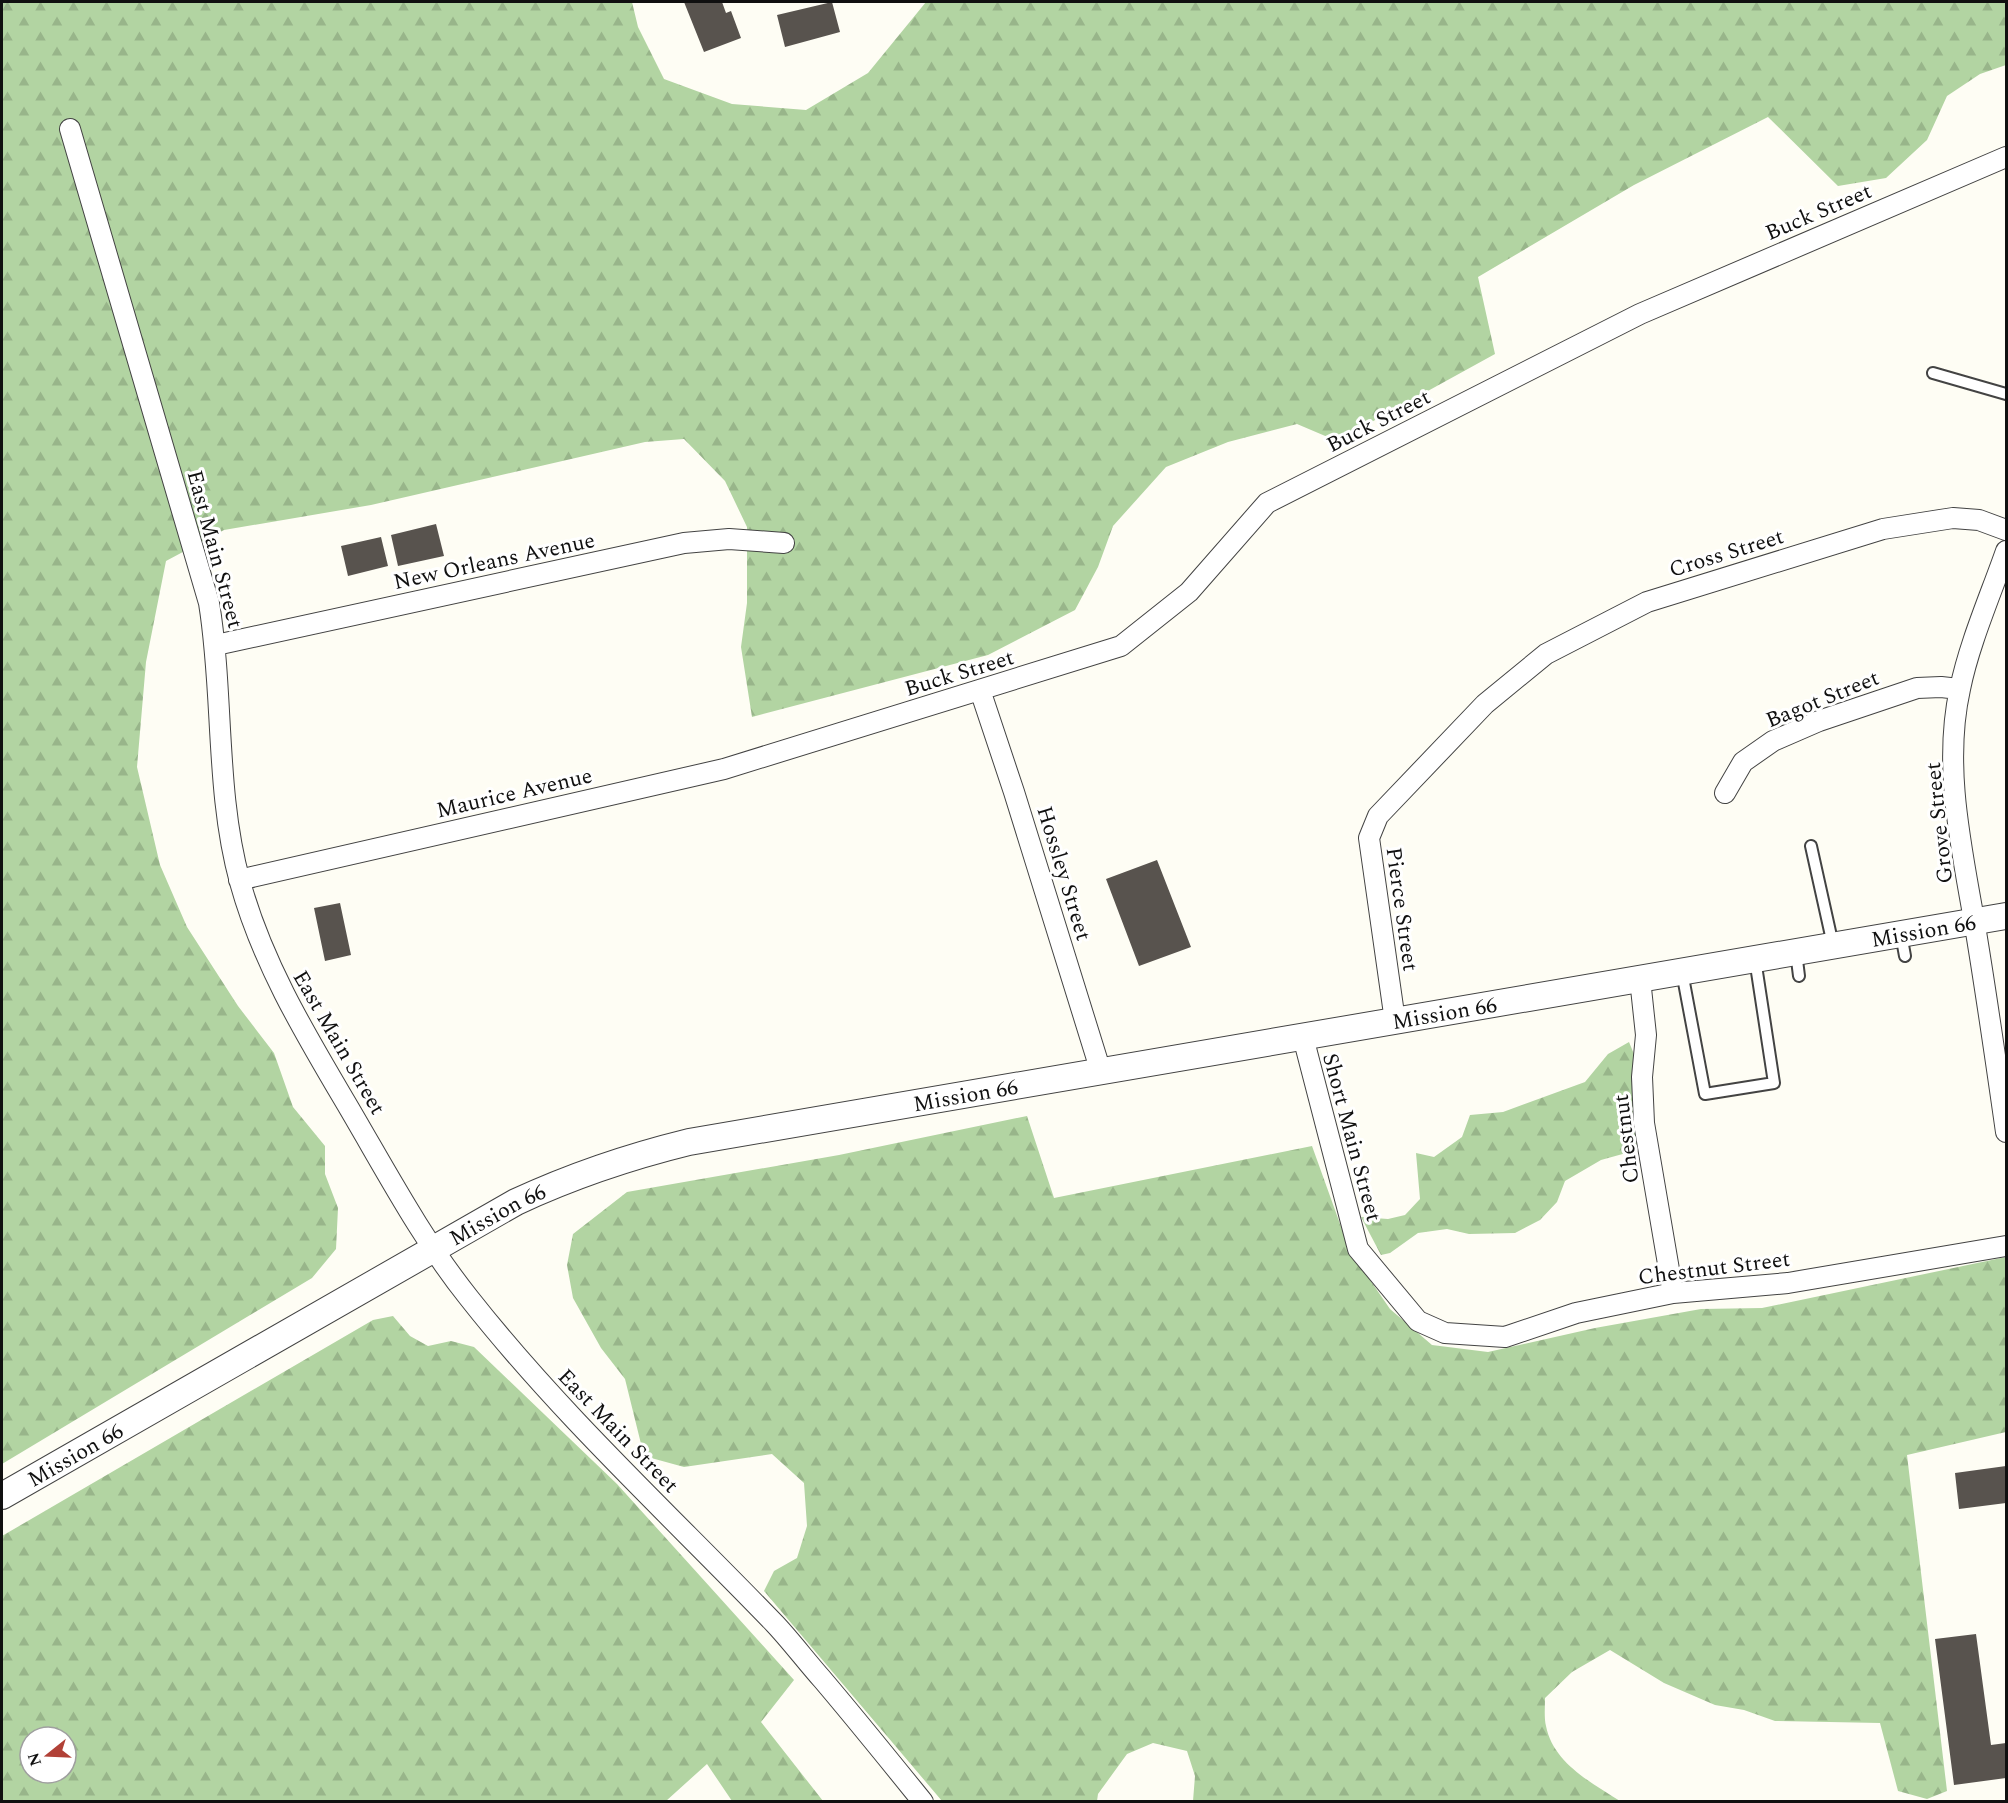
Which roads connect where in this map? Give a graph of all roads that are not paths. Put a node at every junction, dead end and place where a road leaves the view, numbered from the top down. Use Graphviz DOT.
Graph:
graph roads {
  1 [pos="70,129"];
  2 [pos="2007,157"];
  3 [pos="1933,373"];
  4 [pos="2007,393"];
  5 [pos="2007,530"];
  6 [pos="784,543"];
  7 [pos="2007,551"];
  8 [pos="216,645"];
  9 [pos="1959,689"];
  10 [pos="980,690"];
  11 [pos="1485,704"];
  12 [pos="798,747"];
  13 [pos="1725,793"];
  14 [pos="1811,846"];
  15 [pos="239,880"];
  16 [pos="2007,916"];
  17 [pos="1974,921"];
  18 [pos="1833,946"];
  19 [pos="1755,959"];
  20 [pos="1682,972"];
  21 [pos="1641,979"];
  22 [pos="1395,1021"];
  23 [pos="1303,1037"];
  24 [pos="1101,1072"];
  25 [pos="2007,1132"];
  26 [pos="2007,1246"];
  27 [pos="432,1248"];
  28 [pos="1358,1249"];
  29 [pos="1673,1293"];
  30 [pos="2,1496"];
  31 [pos="923,1802"];
  1 -- 8 [label="street, East Main Street"];
  2 -- 10 [label="street, Buck Street"];
  3 -- 4 [label="lane"];
  5 -- 11 [label="street, Cross Street"];
  6 -- 8 [label="street, New Orleans Avenue"];
  7 -- 9 [label="street, Grove Street"];
  8 -- 15 [label="street, East Main Street"];
  9 -- 13 [label="street, Bagot Street"];
  9 -- 17 [label="street, Grove Street"];
  10 -- 12 [label="street, Buck Street"];
  10 -- 24 [label="street, Hossley Street"];
  11 -- 22 [label="street, Pierce Street"];
  12 -- 15 [label="street, Maurice Avenue"];
  14 -- 18 [label="lane"];
  15 -- 27 [label="street, East Main Street"];
  16 -- 17 [label="street, Mission 66"];
  17 -- 18 [label="street, Mission 66"];
  17 -- 25 [label="street, Grove Street"];
  18 -- 19 [label="street, Mission 66"];
  19 -- 20 [label="street, Mission 66"];
  19 -- 20 [label="lane"];
  20 -- 21 [label="street, Mission 66"];
  21 -- 22 [label="street, Mission 66"];
  21 -- 29 [label="street, Chestnut"];
  22 -- 23 [label="street, Mission 66"];
  23 -- 24 [label="street, Mission 66"];
  23 -- 28 [label="street, Short Main Street"];
  24 -- 27 [label="street, Mission 66"];
  26 -- 29 [label="street, Chestnut Street"];
  27 -- 30 [label="street, Mission 66"];
  27 -- 31 [label="street, East Main Street"];
  28 -- 29 [label="street, Chestnut Street"];
}
